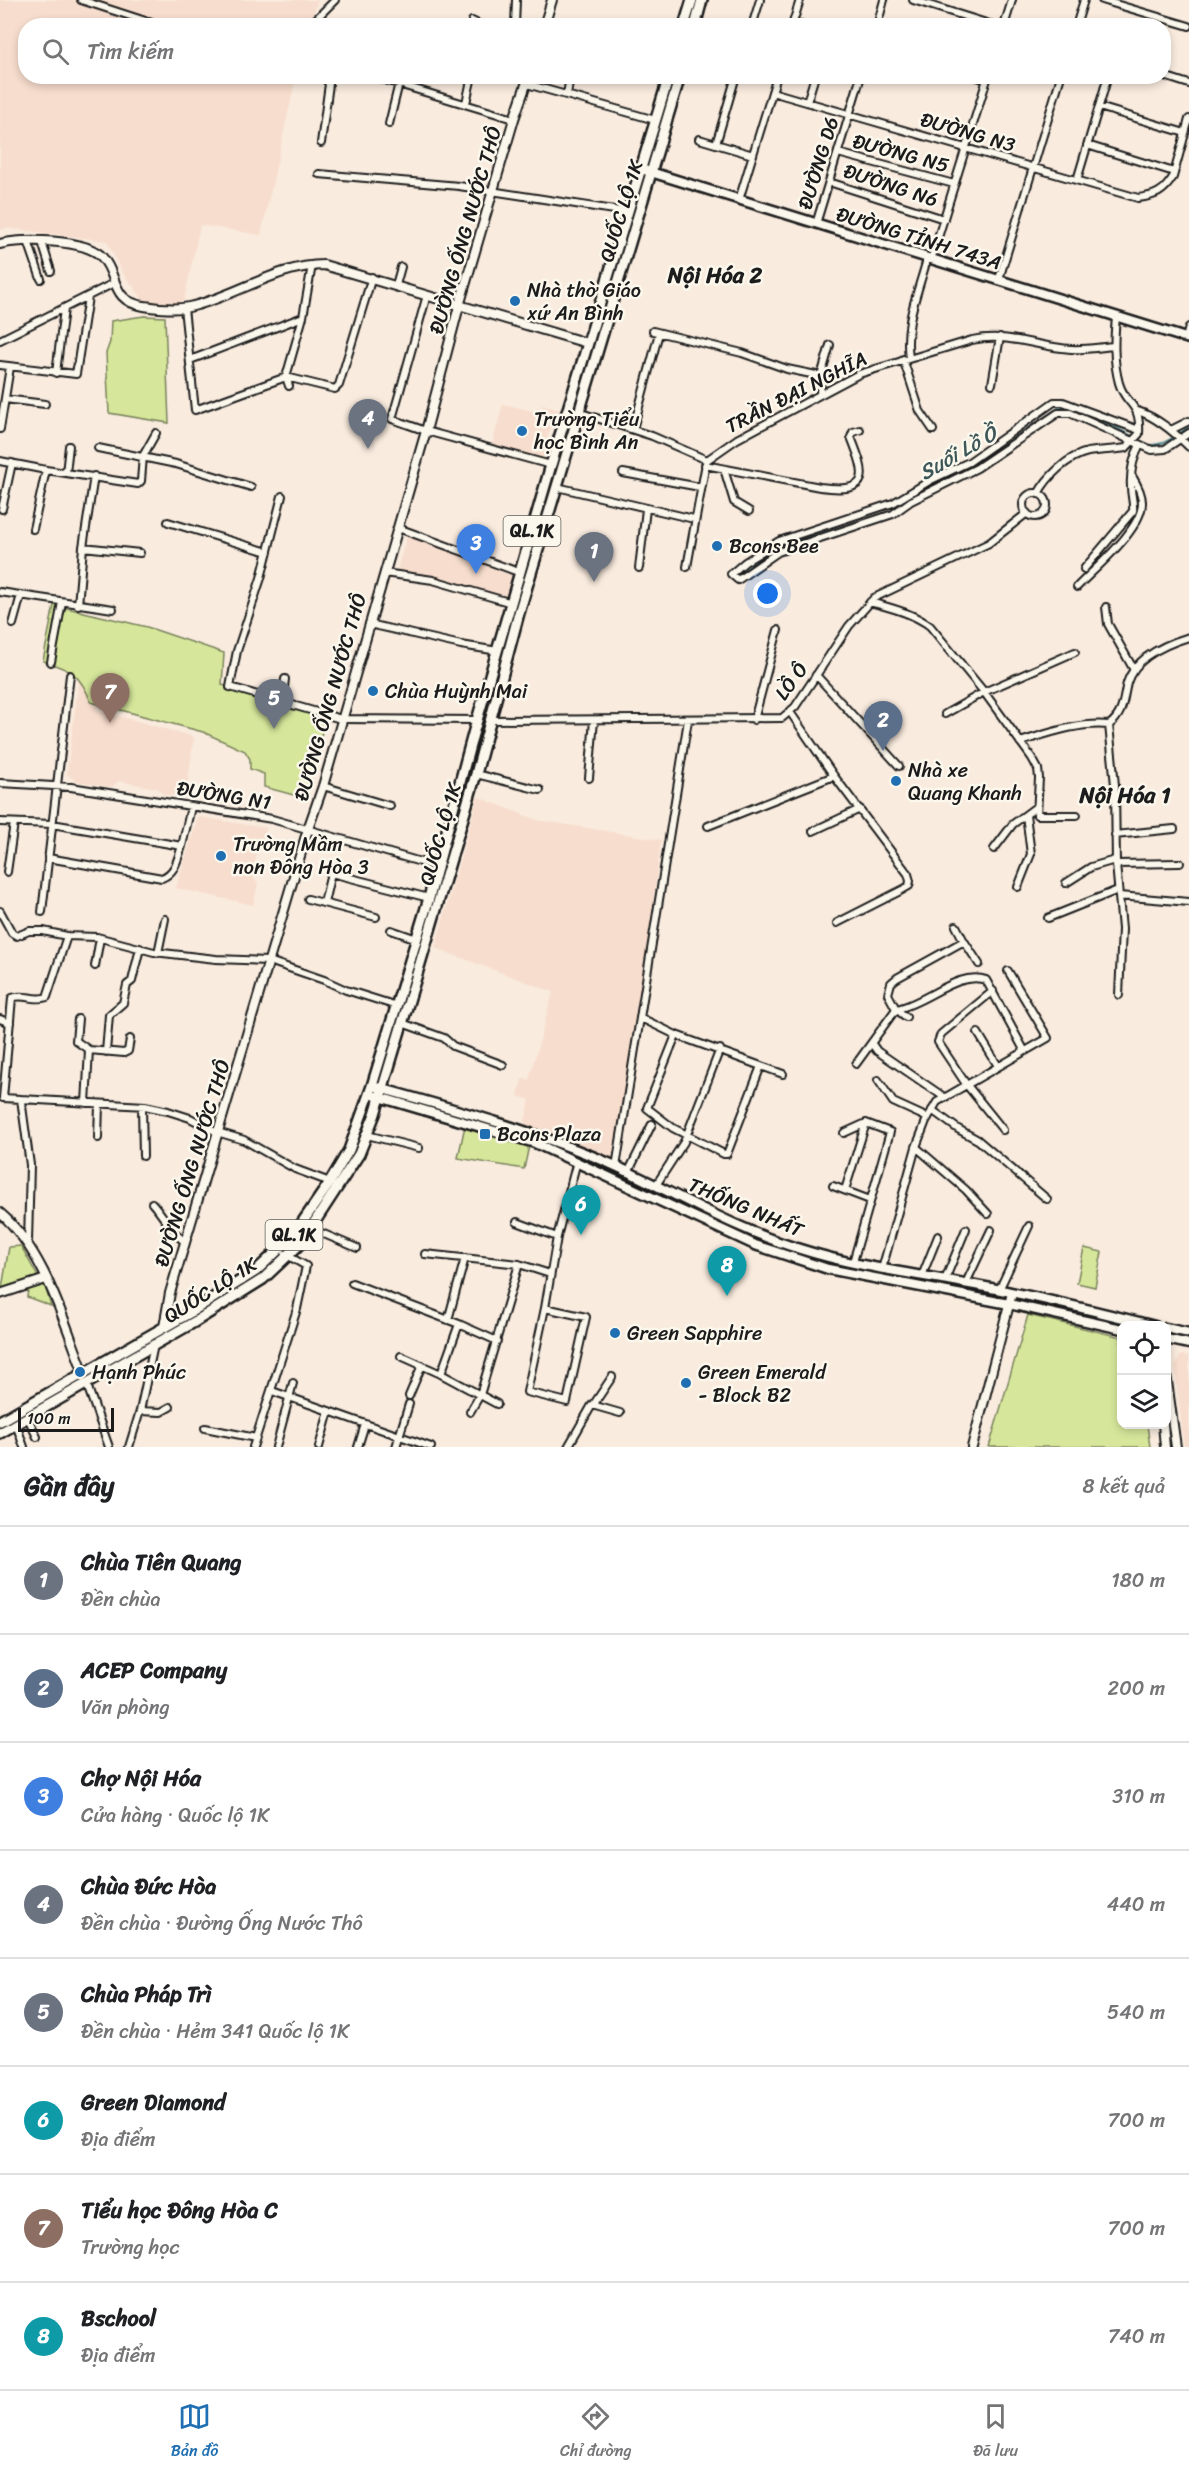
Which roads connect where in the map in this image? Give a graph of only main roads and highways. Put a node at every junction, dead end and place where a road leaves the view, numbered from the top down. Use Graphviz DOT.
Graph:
graph roads {
  1 [pos="692,0"];
  2 [pos="702,0"];
  3 [pos="686,18"];
  4 [pos="697,18"];
  5 [pos="666,84"];
  6 [pos="678,84"];
  7 [pos="640,169"];
  8 [pos="651,173"];
  9 [pos="1187,338"];
  10 [pos="587,343"];
  11 [pos="598,346"];
  12 [pos="478,720"];
  13 [pos="490,720"];
  14 [pos="407,971"];
  15 [pos="417,974"];
  16 [pos="371,1090"];
  17 [pos="381,1093"];
  18 [pos="628,1173"];
  19 [pos="624,1183"];
  20 [pos="292,1237"];
  21 [pos="299,1245"];
  22 [pos="1134,1321"];
  23 [pos="1117,1328"];
  24 [pos="1171,1328"];
  25 [pos="1188,1330"];
  26 [pos="1171,1340"];
  27 [pos="1189,1344"];
  28 [pos="0,1421"];
  29 [pos="0,1433"];
  1 -- 3 [label="main road"];
  2 -- 4 [label="main road"];
  5 -- 7 [label="main road, QUỐC LỘ 1K / QL.1K"];
  6 -- 8 [label="main road, QUỐC LỘ 1K / QL.1K"];
  7 -- 8 [label="main road, ĐƯỜNG TỈNH 743A"];
  7 -- 10 [label="main road, QUỐC LỘ 1K / QL.1K"];
  8 -- 9 [label="main road, ĐƯỜNG TỈNH 743A"];
  8 -- 11 [label="main road, QUỐC LỘ 1K / QL.1K"];
  10 -- 11 [label="main road"];
  10 -- 12 [label="main road, QUỐC LỘ 1K / QL.1K"];
  11 -- 13 [label="main road, QUỐC LỘ 1K / QL.1K"];
  12 -- 13 [label="main road"];
  12 -- 14 [label="main road, QUỐC LỘ 1K / QL.1K"];
  13 -- 15 [label="main road, QUỐC LỘ 1K / QL.1K"];
  14 -- 15 [label="main road"];
  14 -- 16 [label="main road, QUỐC LỘ 1K / QL.1K"];
  15 -- 17 [label="main road, QUỐC LỘ 1K / QL.1K"];
  16 -- 17 [label="main road, THỐNG NHẤT"];
  16 -- 20 [label="main road, QUỐC LỘ 1K / QL.1K"];
  17 -- 18 [label="main road, THỐNG NHẤT"];
  17 -- 19 [label="main road, THỐNG NHẤT"];
  17 -- 21 [label="main road, QUỐC LỘ 1K / QL.1K"];
  18 -- 19 [label="main road"];
  18 -- 22 [label="main road, THỐNG NHẤT"];
  19 -- 23 [label="main road, THỐNG NHẤT"];
  20 -- 21 [label="main road"];
  20 -- 28 [label="main road, QUỐC LỘ 1K / QL.1K"];
  21 -- 29 [label="main road, QUỐC LỘ 1K / QL.1K"];
  24 -- 25 [label="main road"];
  26 -- 27 [label="main road"];
}
